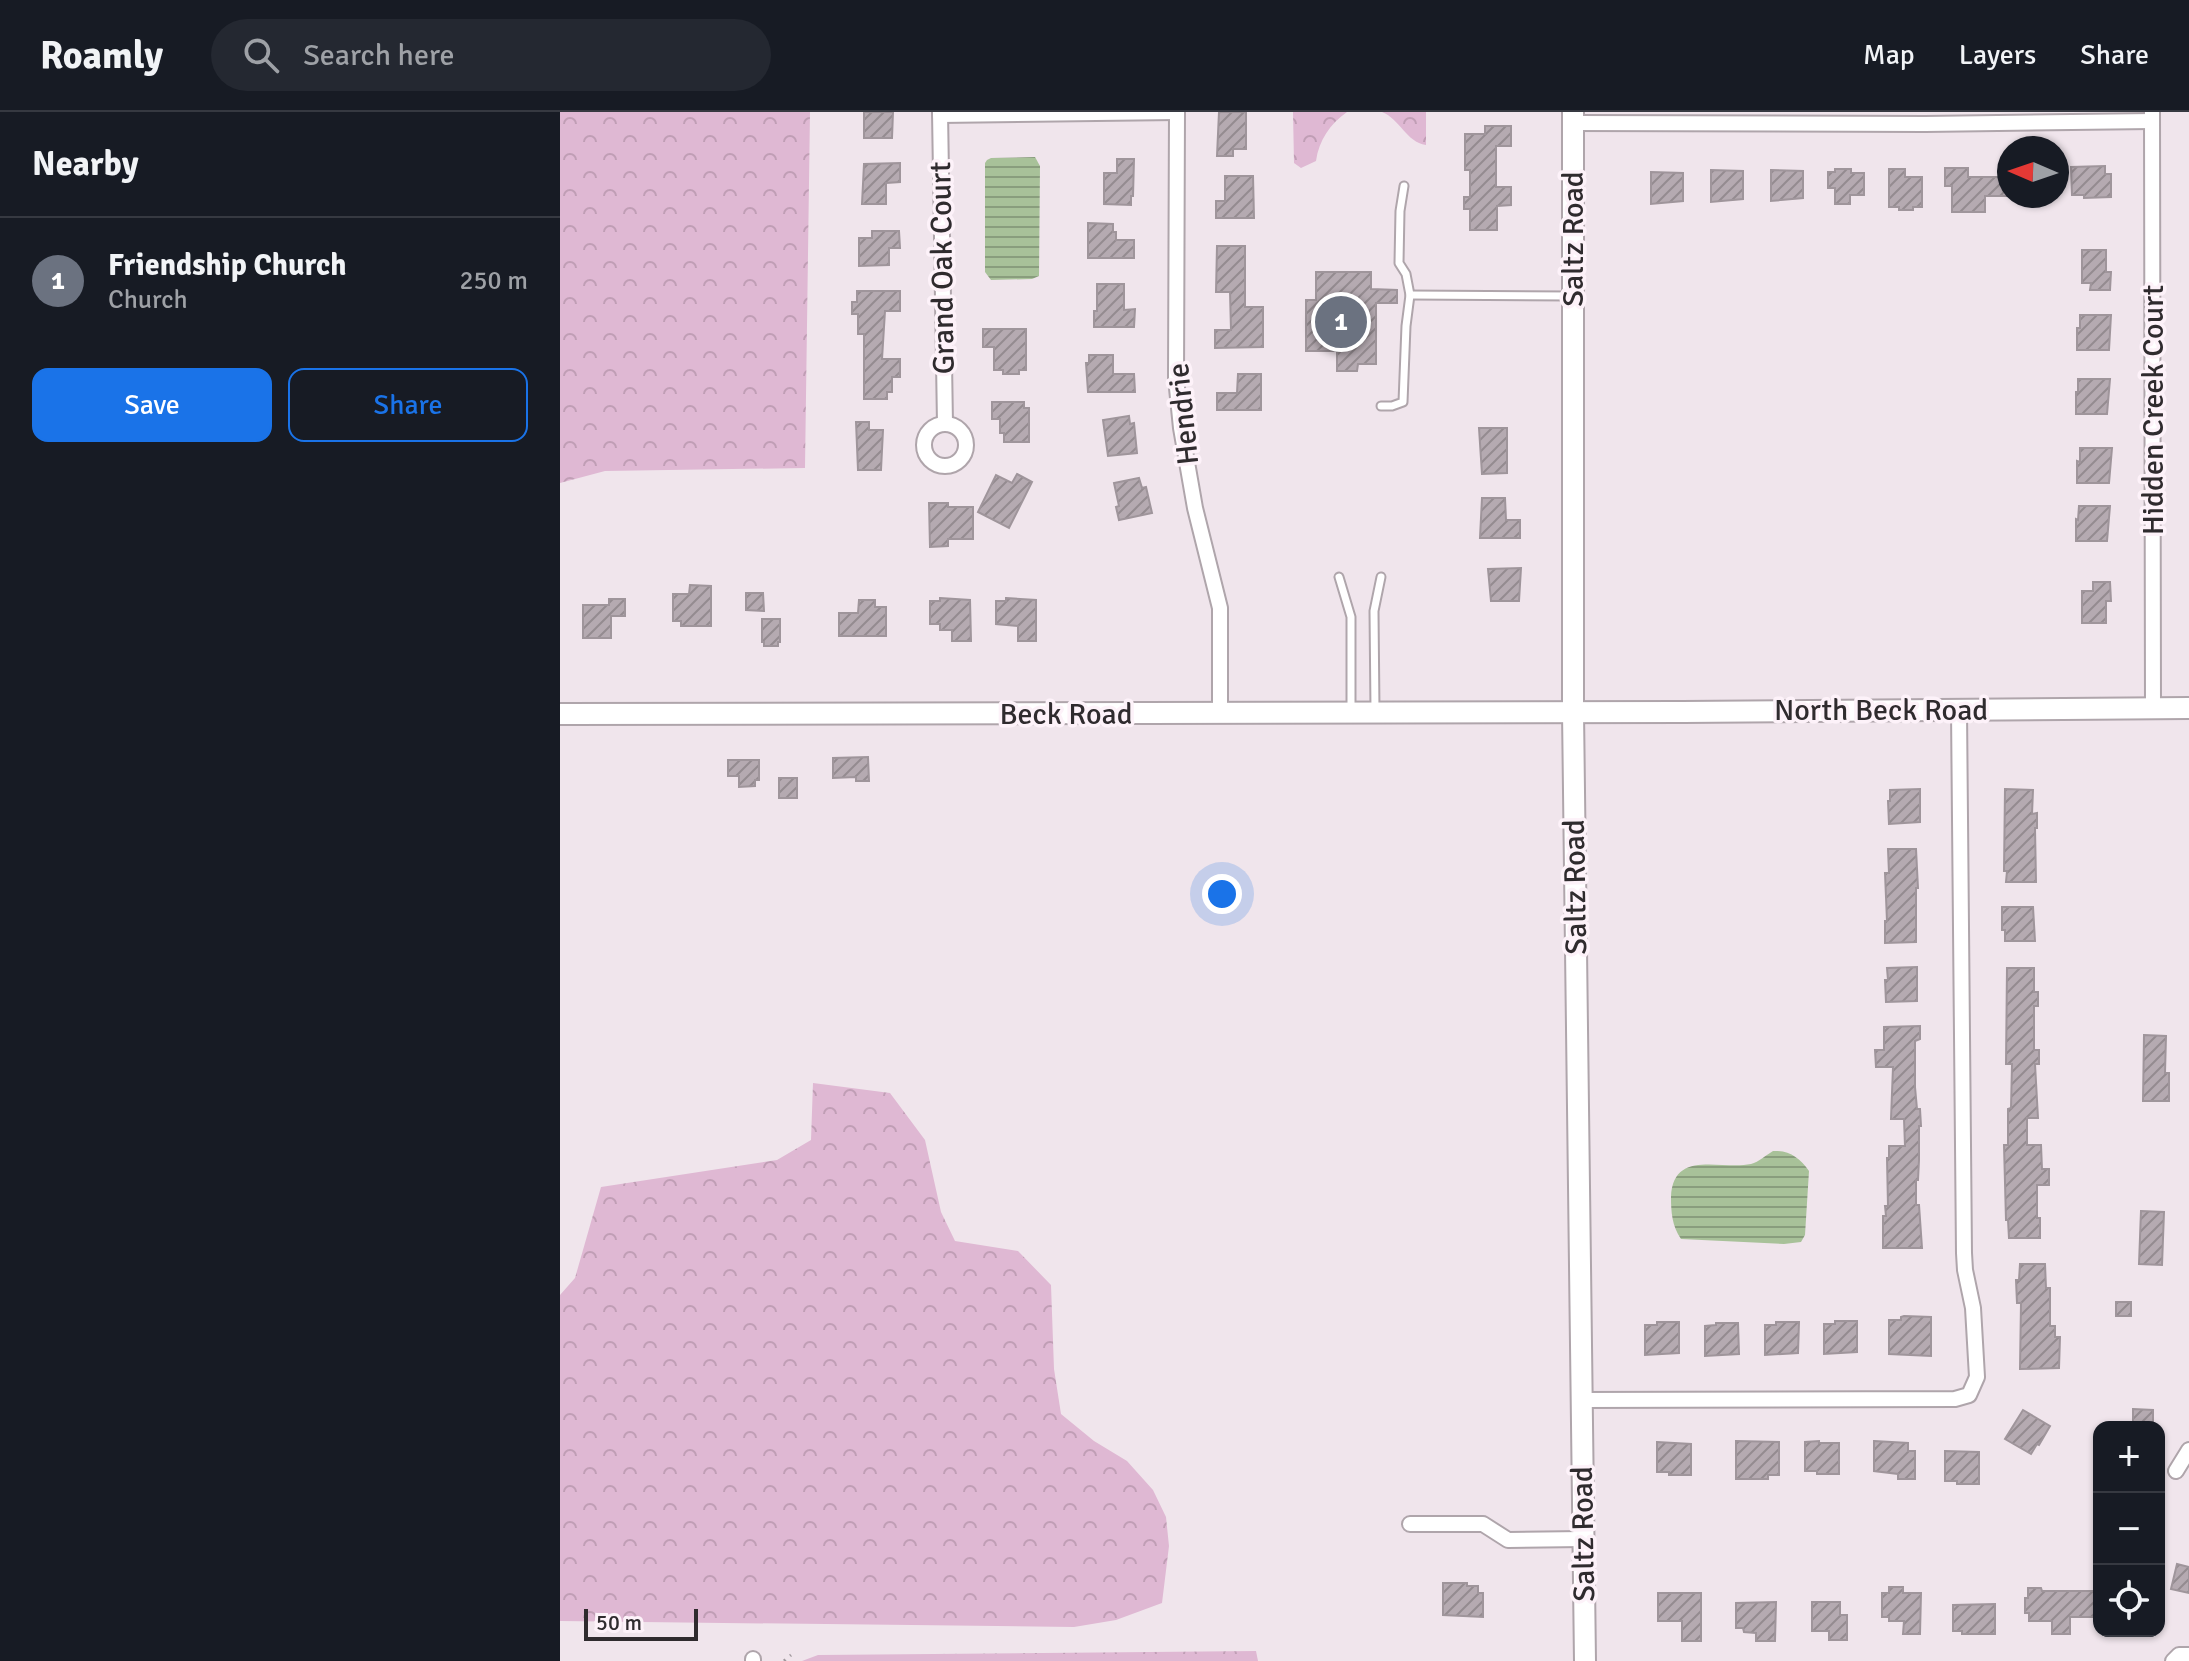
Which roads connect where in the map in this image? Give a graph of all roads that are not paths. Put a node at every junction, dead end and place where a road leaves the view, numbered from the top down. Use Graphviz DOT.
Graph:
graph roads {
  1 [pos="1177,112"];
  2 [pos="940,113"];
  3 [pos="2152,116"];
  4 [pos="1573,118"];
  5 [pos="1911,118"];
  6 [pos="1404,186"];
  7 [pos="1410,295"];
  8 [pos="1573,296"];
  9 [pos="1381,406"];
  10 [pos="945,424"];
  11 [pos="1339,577"];
  12 [pos="1381,577"];
  13 [pos="2153,708"];
  14 [pos="2189,708"];
  15 [pos="1959,710"];
  16 [pos="1351,712"];
  17 [pos="1375,712"];
  18 [pos="1573,712"];
  19 [pos="1220,713"];
  20 [pos="560,714"];
  21 [pos="1580,1400"];
  22 [pos="2189,1450"];
  23 [pos="2176,1471"];
  24 [pos="1410,1524"];
  25 [pos="1583,1539"];
  26 [pos="2189,1655"];
  27 [pos="1585,1661"];
  28 [pos="2173,1661"];
  1 -- 2 [label="street"];
  1 -- 19 [label="street, Hendrie"];
  2 -- 10 [label="street, Grand Oak Court"];
  3 -- 5 [label="street"];
  3 -- 13 [label="street, Hidden Creek Court"];
  4 -- 5 [label="street"];
  4 -- 8 [label="main road, Saltz Road"];
  6 -- 7 [label="lane"];
  7 -- 8 [label="lane"];
  7 -- 9 [label="lane"];
  8 -- 18 [label="main road, Saltz Road"];
  11 -- 16 [label="lane"];
  12 -- 17 [label="lane"];
  13 -- 14 [label="main road, North Beck Road"];
  13 -- 15 [label="main road, North Beck Road"];
  15 -- 18 [label="main road, North Beck Road"];
  15 -- 21 [label="street"];
  16 -- 17 [label="main road, Beck Road"];
  16 -- 19 [label="main road, Beck Road"];
  17 -- 18 [label="main road, Beck Road"];
  18 -- 21 [label="main road, Saltz Road"];
  19 -- 20 [label="main road, Beck Road"];
  21 -- 25 [label="main road, Saltz Road"];
  22 -- 23 [label="street"];
  24 -- 25 [label="street"];
  25 -- 27 [label="main road, Saltz Road"];
  26 -- 28 [label="street"];
}
